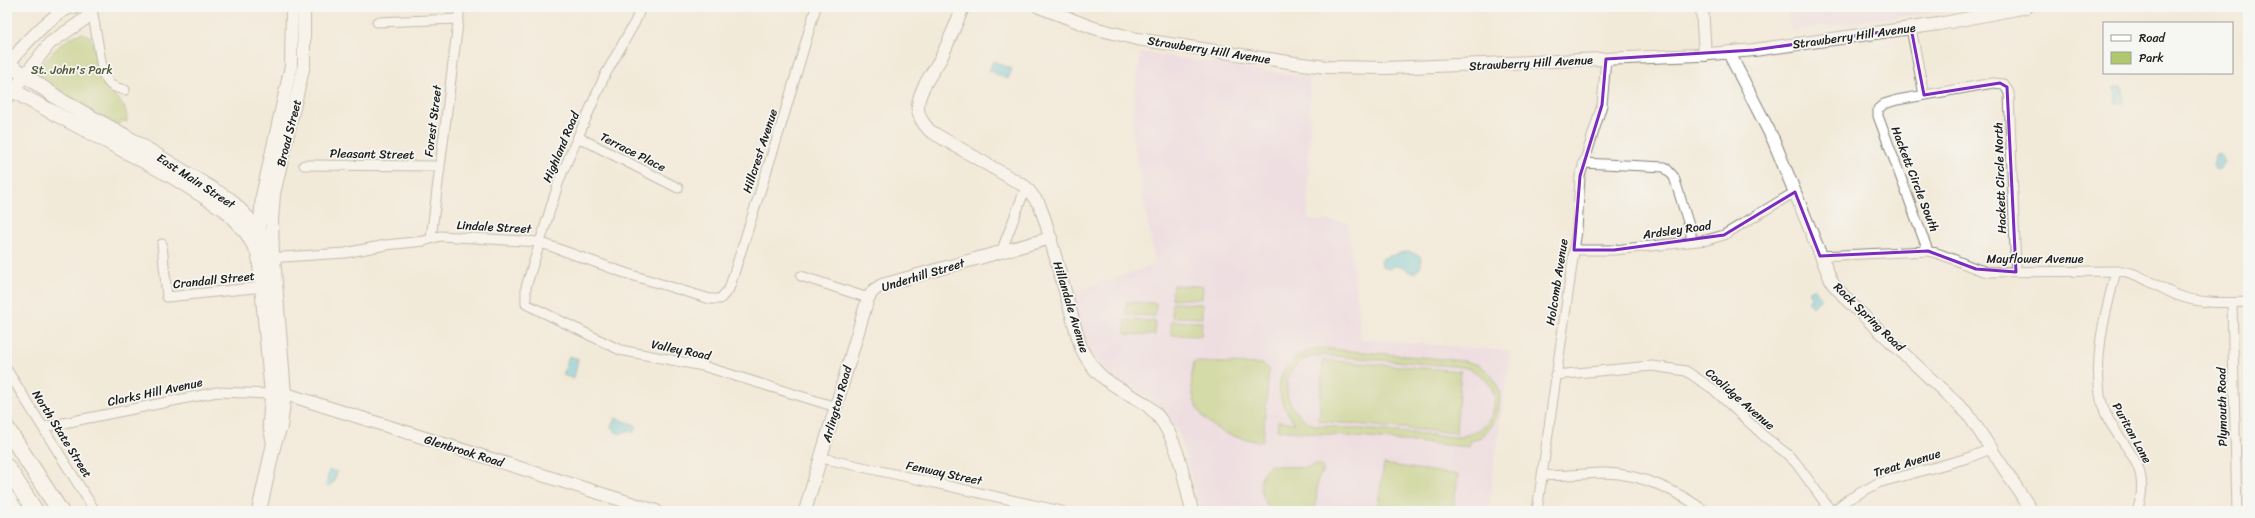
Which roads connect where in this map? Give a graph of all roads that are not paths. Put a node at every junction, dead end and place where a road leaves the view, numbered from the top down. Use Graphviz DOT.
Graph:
graph roads {
  1 [pos="74,7"];
  2 [pos="292,7"];
  3 [pos="304,7"];
  4 [pos="460,7"];
  5 [pos="641,7"];
  6 [pos="816,7"];
  7 [pos="963,7"];
  8 [pos="1702,7"];
  9 [pos="2027,7"];
  10 [pos="92,8"];
  11 [pos="1044,8"];
  12 [pos="458,19"];
  13 [pos="377,22"];
  14 [pos="1911,28"];
  15 [pos="1729,52"];
  16 [pos="1705,54"];
  17 [pos="1606,60"];
  18 [pos="7,64"];
  19 [pos="23,76"];
  20 [pos="125,90"];
  21 [pos="9,91"];
  22 [pos="1924,95"];
  23 [pos="578,137"];
  24 [pos="1583,163"];
  25 [pos="304,165"];
  26 [pos="439,166"];
  27 [pos="1026,187"];
  28 [pos="678,188"];
  29 [pos="1795,192"];
  30 [pos="258,229"];
  31 [pos="431,238"];
  32 [pos="1051,238"];
  33 [pos="1691,241"];
  34 [pos="539,242"];
  35 [pos="162,244"];
  36 [pos="1574,250"];
  37 [pos="1928,251"];
  38 [pos="1001,252"];
  39 [pos="1820,256"];
  40 [pos="264,257"];
  41 [pos="2116,271"];
  42 [pos="2016,272"];
  43 [pos="801,276"];
  44 [pos="262,287"];
  45 [pos="868,298"];
  46 [pos="720,299"];
  47 [pos="2248,302"];
  48 [pos="2232,303"];
  49 [pos="526,304"];
  50 [pos="7,370"];
  51 [pos="1555,375"];
  52 [pos="278,394"];
  53 [pos="836,407"];
  54 [pos="44,428"];
  55 [pos="7,429"];
  56 [pos="1993,448"];
  57 [pos="822,458"];
  58 [pos="7,467"];
  59 [pos="1542,475"];
  60 [pos="7,498"];
  61 [pos="15,511"];
  62 [pos="34,511"];
  63 [pos="60,511"];
  64 [pos="95,511"];
  65 [pos="259,511"];
  66 [pos="656,511"];
  67 [pos="805,511"];
  68 [pos="1061,511"];
  69 [pos="1192,511"];
  70 [pos="1537,511"];
  71 [pos="1705,511"];
  72 [pos="1832,511"];
  73 [pos="2032,511"];
  74 [pos="2137,511"];
  75 [pos="2237,511"];
  1 -- 18 [label="main road"];
  2 -- 30 [label="main road, Broad Street"];
  3 -- 40 [label="main road, Broad Street"];
  4 -- 12 [label="street, Forest Street"];
  5 -- 23 [label="street, Highland Road"];
  6 -- 46 [label="street, Hillcrest Avenue"];
  7 -- 27 [label="main road, Hillandale Avenue"];
  8 -- 16 [label="main road"];
  9 -- 14 [label="main road, Strawberry Hill Avenue"];
  10 -- 19 [label="main road"];
  10 -- 20 [label="street"];
  11 -- 17 [label="main road, Strawberry Hill Avenue"];
  12 -- 13 [label="street"];
  12 -- 26 [label="street, Forest Street"];
  14 -- 15 [label="main road, Strawberry Hill Avenue"];
  14 -- 22 [label="street"];
  15 -- 16 [label="main road, Strawberry Hill Avenue"];
  15 -- 29 [label="main road, Rock Spring Road"];
  16 -- 17 [label="main road, Strawberry Hill Avenue"];
  17 -- 24 [label="street, Holcomb Avenue"];
  18 -- 19 [label="main road, East Main Street"];
  19 -- 21 [label="main road"];
  19 -- 30 [label="main road, East Main Street"];
  21 -- 40 [label="main road, East Main Street"];
  22 -- 37 [label="street, Hackett Circle South"];
  22 -- 42 [label="street, Hackett Circle North"];
  23 -- 28 [label="street, Terrace Place"];
  23 -- 34 [label="street, Highland Road"];
  24 -- 33 [label="street"];
  24 -- 36 [label="street, Holcomb Avenue"];
  25 -- 26 [label="street, Pleasant Street"];
  26 -- 31 [label="street, Forest Street"];
  27 -- 32 [label="main road, Hillandale Avenue"];
  27 -- 38 [label="street"];
  29 -- 33 [label="street, Ardsley Road"];
  29 -- 39 [label="main road, Rock Spring Road"];
  30 -- 40 [label="main road, East Main Street"];
  31 -- 34 [label="street, Lindale Street"];
  31 -- 40 [label="street, Lindale Street"];
  32 -- 38 [label="main road, Underhill Street"];
  32 -- 69 [label="main road, Hillandale Avenue"];
  33 -- 36 [label="street, Ardsley Road"];
  34 -- 46 [label="street, Lindale Street"];
  34 -- 49 [label="street, Highland Road"];
  35 -- 44 [label="street, Crandall Street"];
  36 -- 51 [label="street, Holcomb Avenue"];
  37 -- 39 [label="street, Mayflower Avenue"];
  37 -- 42 [label="street, Mayflower Avenue"];
  38 -- 45 [label="main road, Underhill Street"];
  39 -- 56 [label="main road, Rock Spring Road"];
  40 -- 44 [label="main road, East Main Street"];
  40 -- 52 [label="main road, East Main Street"];
  41 -- 42 [label="street, Mayflower Avenue"];
  41 -- 48 [label="street, Mayflower Avenue"];
  41 -- 74 [label="street, Puritan Lane"];
  43 -- 45 [label="street, Underhill Street"];
  44 -- 52 [label="main road, East Main Street"];
  45 -- 53 [label="main road, Arlington Road"];
  47 -- 48 [label="street, Mayflower Avenue"];
  48 -- 75 [label="street, Plymouth Road"];
  49 -- 53 [label="street, Valley Road"];
  50 -- 54 [label="street, North State Street"];
  51 -- 59 [label="street, Holcomb Avenue"];
  51 -- 72 [label="street, Coolidge Avenue"];
  52 -- 54 [label="street, Clarks Hill Avenue"];
  52 -- 65 [label="main road, East Main Street"];
  52 -- 66 [label="main road, Glenbrook Road"];
  53 -- 57 [label="main road, Arlington Road"];
  54 -- 64 [label="street, North State Street"];
  55 -- 63 [label="highway"];
  56 -- 72 [label="street, Treat Avenue"];
  56 -- 73 [label="main road, Rock Spring Road"];
  57 -- 67 [label="main road, Arlington Road"];
  57 -- 68 [label="street, Fenway Street"];
  58 -- 62 [label="highway"];
  59 -- 70 [label="street, Holcomb Avenue"];
  59 -- 71 [label="street"];
  60 -- 61 [label="highway"];
}
